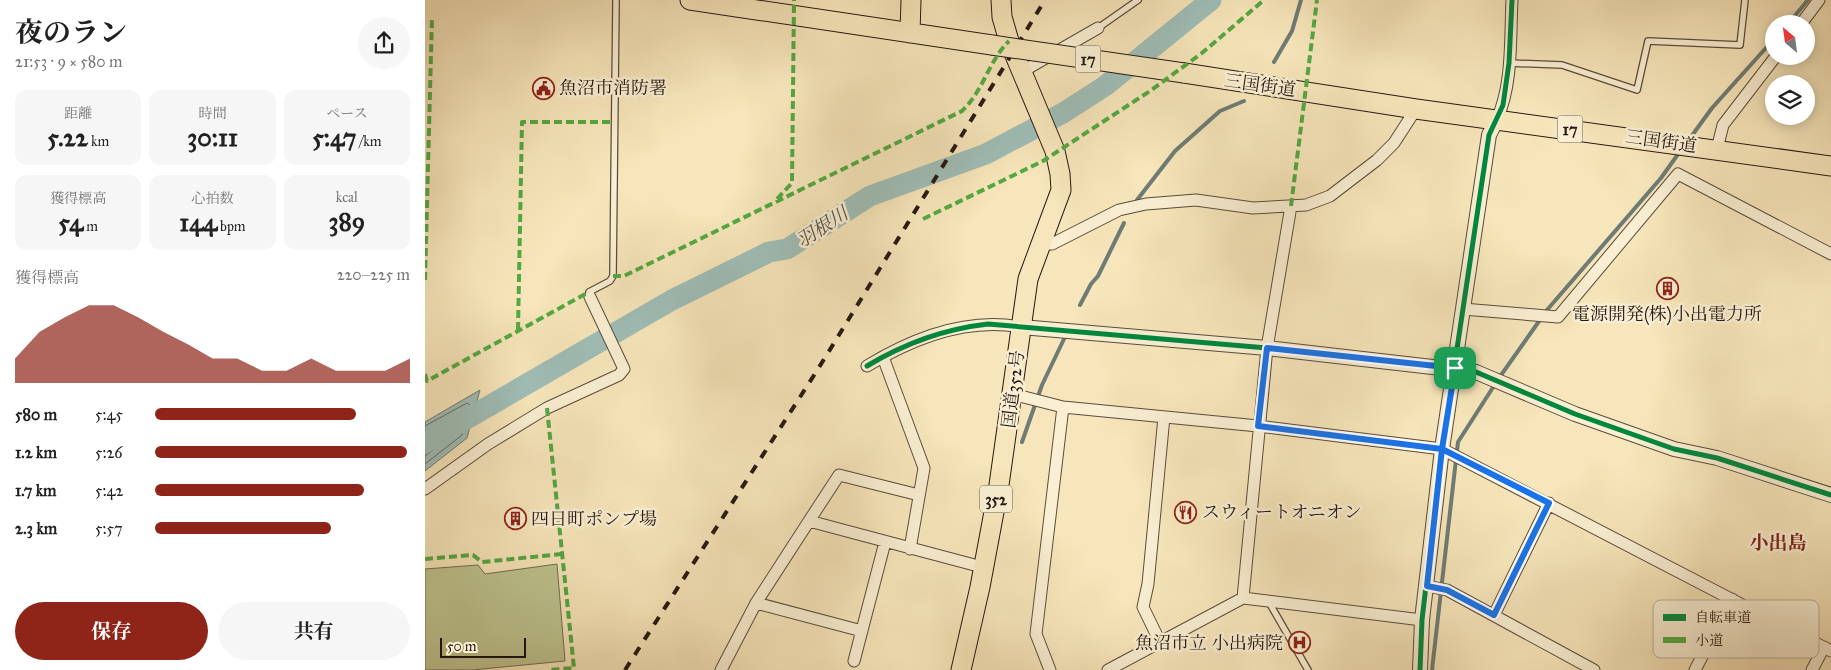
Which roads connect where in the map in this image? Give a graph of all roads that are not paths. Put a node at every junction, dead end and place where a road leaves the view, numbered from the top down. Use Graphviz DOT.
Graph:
graph roads {
  1 [pos="616,0"];
  2 [pos="690,0"];
  3 [pos="911,0"];
  4 [pos="1001,0"];
  5 [pos="1138,0"];
  6 [pos="1512,0"];
  7 [pos="1745,0"];
  8 [pos="1815,2"];
  9 [pos="1807,15"];
  10 [pos="1098,28"];
  11 [pos="910,33"];
  12 [pos="1509,63"];
  13 [pos="1769,65"];
  14 [pos="1024,74"];
  15 [pos="1416,109"];
  16 [pos="1497,119"];
  17 [pos="1717,149"];
  18 [pos="1831,166"];
  19 [pos="1291,206"];
  20 [pos="1040,244"];
  21 [pos="1831,254"];
  22 [pos="590,298"];
  23 [pos="1463,309"];
  24 [pos="1021,327"];
  25 [pos="1267,348"];
  26 [pos="883,357"];
  27 [pos="867,366"];
  28 [pos="1455,368"];
  29 [pos="1012,394"];
  30 [pos="1063,407"];
  31 [pos="1163,417"];
  32 [pos="1258,426"];
  33 [pos="1442,449"];
  34 [pos="425,490"];
  35 [pos="919,495"];
  36 [pos="1831,495"];
  37 [pos="1549,503"];
  38 [pos="809,521"];
  39 [pos="885,542"];
  40 [pos="910,549"];
  41 [pos="982,567"];
  42 [pos="1427,586"];
  43 [pos="1243,598"];
  44 [pos="1732,598"];
  45 [pos="1736,600"];
  46 [pos="756,603"];
  47 [pos="1494,615"];
  48 [pos="1422,620"];
  49 [pos="862,631"];
  50 [pos="1160,642"];
  51 [pos="1827,649"];
  52 [pos="1701,658"];
  53 [pos="854,661"];
  54 [pos="721,670"];
  55 [pos="961,670"];
  56 [pos="1050,670"];
  57 [pos="1108,670"];
  58 [pos="1308,670"];
  59 [pos="1420,670"];
  60 [pos="1594,670"];
  61 [pos="1695,670"];
  62 [pos="1812,670"];
  1 -- 22 [label="lane"];
  2 -- 11 [label="highway, 三国街道 / 17"];
  3 -- 11 [label="highway"];
  4 -- 14 [label="highway, 国道352号 / 352"];
  5 -- 10 [label="lane"];
  6 -- 12 [label="street"];
  7 -- 12 [label="lane"];
  8 -- 9 [label="street"];
  10 -- 14 [label="street"];
  11 -- 15 [label="highway, 三国街道 / 17, bridge"];
  12 -- 16 [label="street"];
  13 -- 17 [label="street"];
  14 -- 20 [label="highway, 国道352号 / 352"];
  15 -- 16 [label="highway, 三国街道 / 17"];
  15 -- 19 [label="street"];
  16 -- 17 [label="highway, 三国街道 / 17"];
  16 -- 23 [label="street"];
  17 -- 18 [label="highway, 三国街道 / 17"];
  19 -- 20 [label="street"];
  19 -- 25 [label="street"];
  20 -- 24 [label="highway, 国道352号 / 352"];
  21 -- 23 [label="street"];
  22 -- 34 [label="street"];
  23 -- 28 [label="street"];
  24 -- 25 [label="street"];
  24 -- 26 [label="street"];
  24 -- 29 [label="highway, 国道352号 / 352"];
  25 -- 28 [label="street"];
  25 -- 32 [label="street"];
  26 -- 27 [label="street"];
  26 -- 35 [label="street"];
  28 -- 33 [label="street"];
  28 -- 36 [label="street"];
  29 -- 30 [label="street"];
  29 -- 41 [label="highway, 国道352号 / 352"];
  30 -- 31 [label="street"];
  30 -- 56 [label="street"];
  31 -- 32 [label="street"];
  31 -- 50 [label="street"];
  32 -- 33 [label="street"];
  32 -- 43 [label="street"];
  33 -- 37 [label="street"];
  33 -- 42 [label="street"];
  35 -- 38 [label="street"];
  35 -- 40 [label="street"];
  37 -- 44 [label="street"];
  37 -- 47 [label="street"];
  38 -- 39 [label="street"];
  38 -- 46 [label="street"];
  39 -- 40 [label="street"];
  39 -- 49 [label="street"];
  40 -- 41 [label="street"];
  41 -- 55 [label="highway, 国道352号 / 352"];
  42 -- 47 [label="street"];
  42 -- 48 [label="street"];
  43 -- 48 [label="street"];
  43 -- 50 [label="street"];
  43 -- 58 [label="lane"];
  44 -- 45 [label="street"];
  46 -- 49 [label="street"];
  46 -- 54 [label="street"];
  47 -- 60 [label="street"];
  48 -- 59 [label="street"];
  49 -- 53 [label="street"];
  50 -- 57 [label="street"];
  51 -- 62 [label="street"];
  52 -- 61 [label="street"];
}
